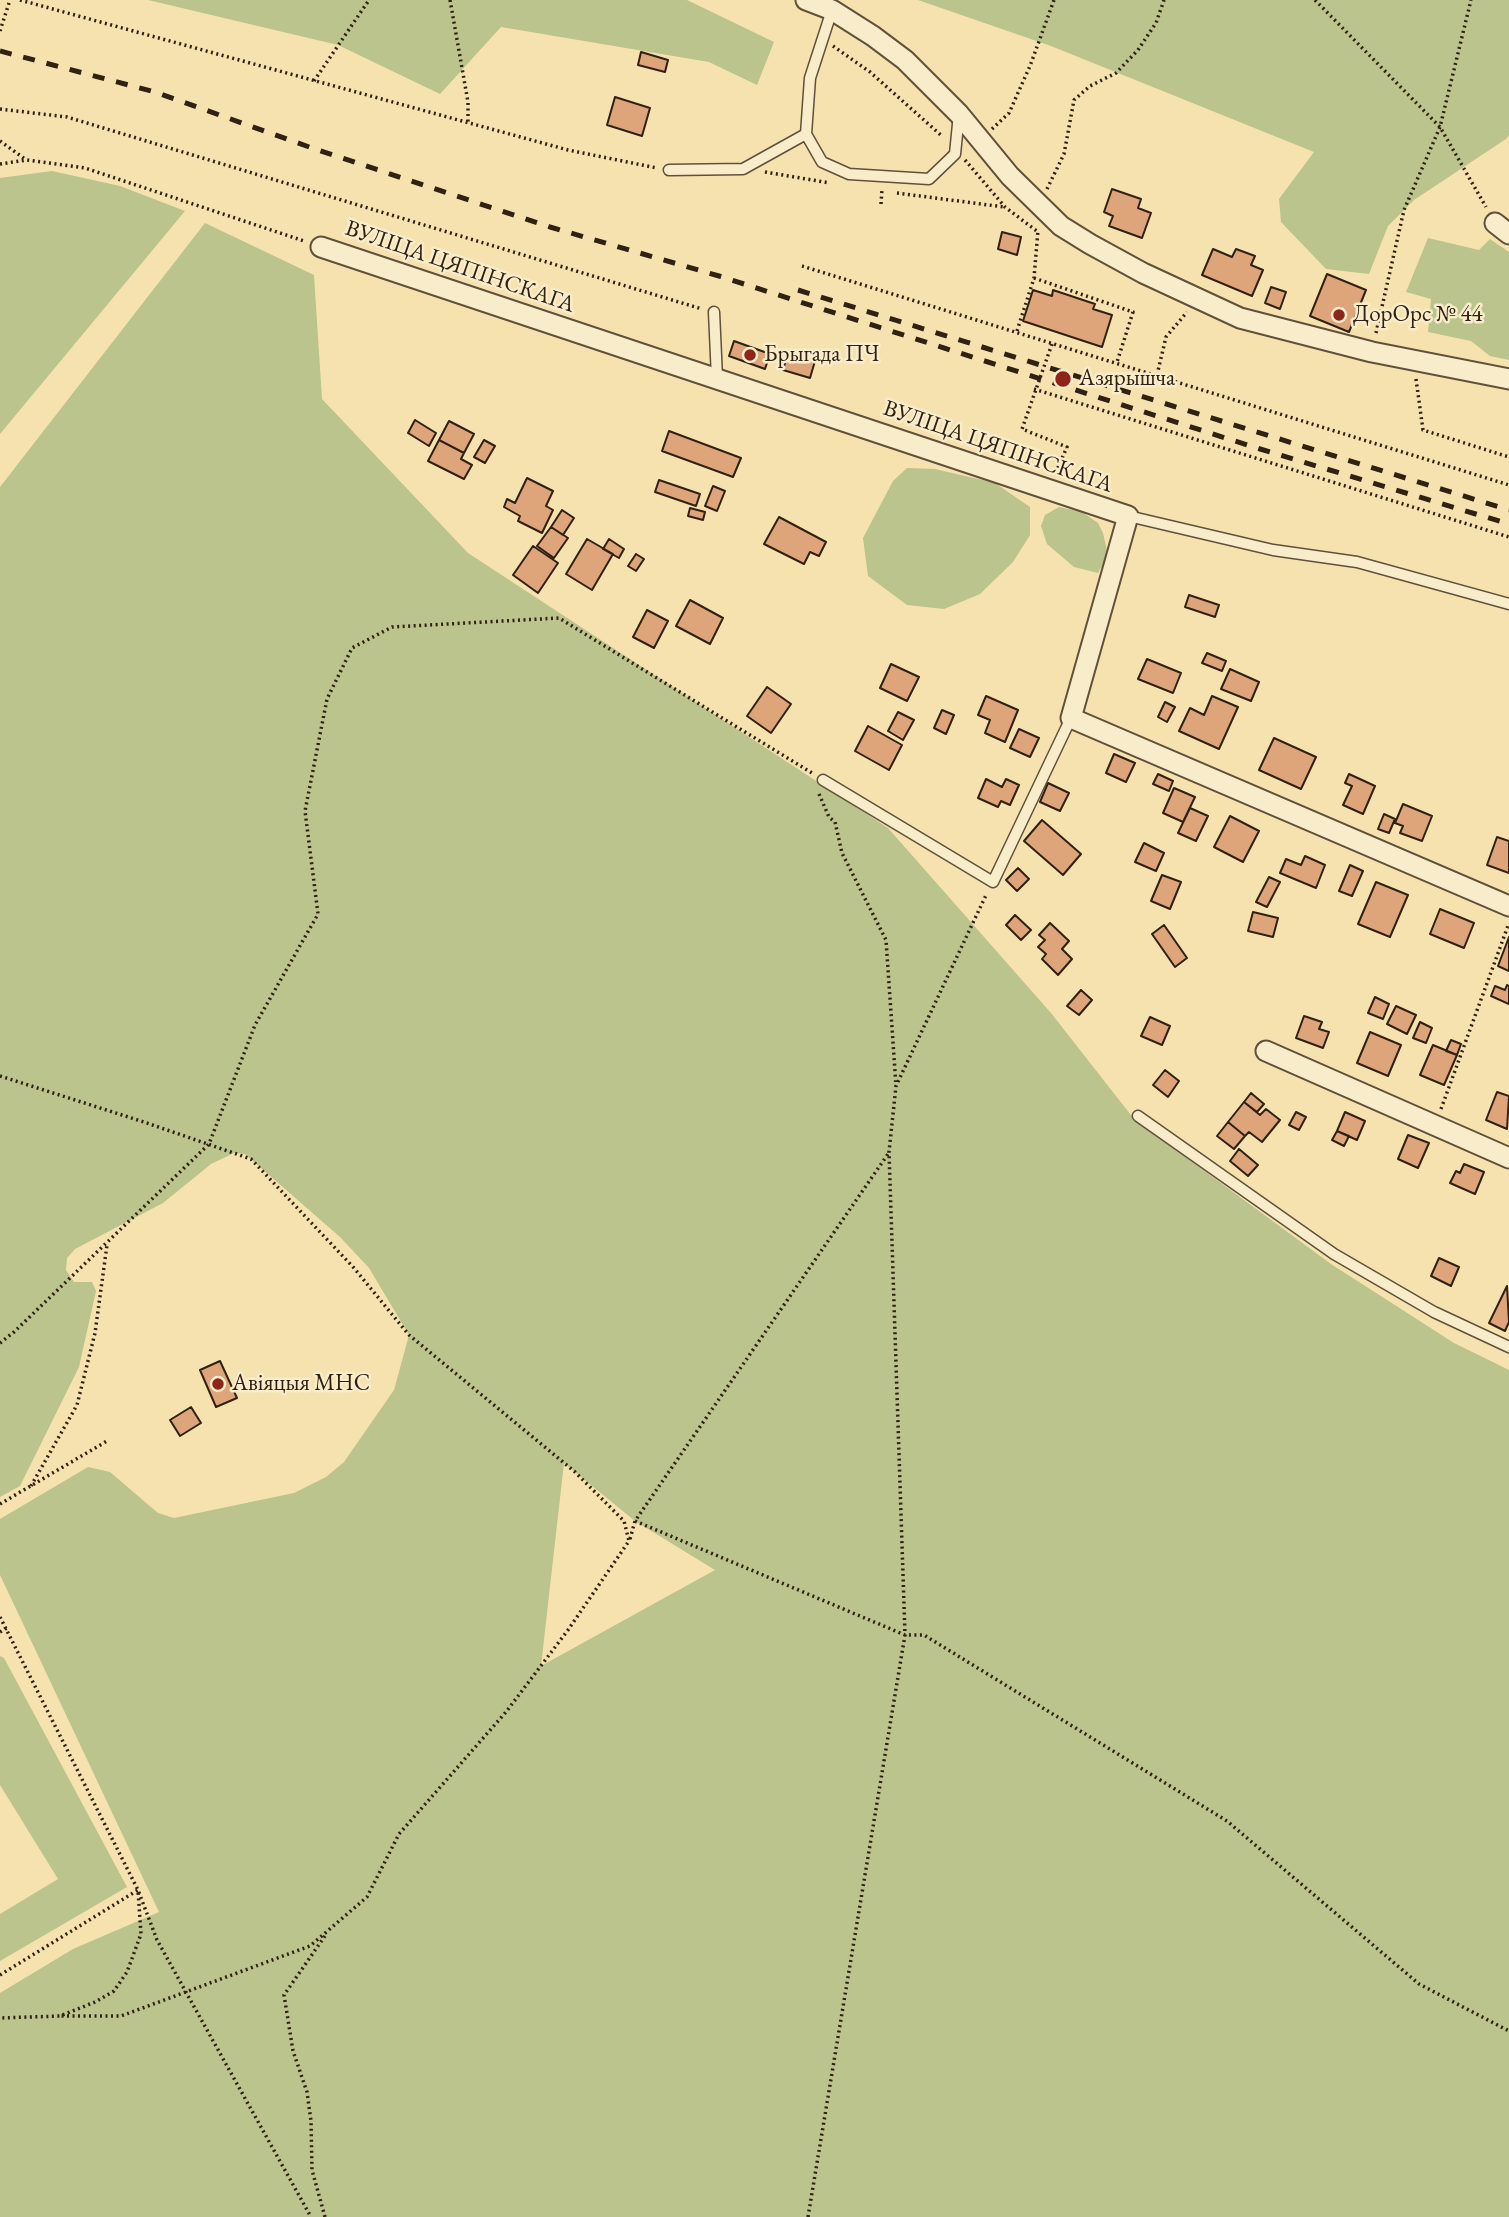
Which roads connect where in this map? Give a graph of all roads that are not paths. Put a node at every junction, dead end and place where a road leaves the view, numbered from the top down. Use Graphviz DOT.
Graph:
graph roads {
  1 [pos="806,0"];
  2 [pos="832,10"];
  3 [pos="959,114"];
  4 [pos="806,134"];
  5 [pos="669,170"];
  6 [pos="321,247"];
  7 [pos="715,312"];
  8 [pos="717,379"];
  9 [pos="1509,379"];
  10 [pos="1128,516"];
  11 [pos="1509,604"];
  12 [pos="1071,718"];
  13 [pos="823,780"];
  14 [pos="1509,906"];
  15 [pos="1266,1051"];
  16 [pos="1138,1116"];
  17 [pos="1509,1157"];
  18 [pos="1509,1347"];
  1 -- 2 [label="street"];
  2 -- 3 [label="street"];
  2 -- 4 [label="lane"];
  3 -- 4 [label="lane"];
  3 -- 9 [label="street"];
  4 -- 5 [label="lane"];
  6 -- 8 [label="street, ВУЛІЦА ЦЯПІНСКАГА"];
  7 -- 8 [label="lane"];
  8 -- 10 [label="street, ВУЛІЦА ЦЯПІНСКАГА"];
  10 -- 11 [label="lane"];
  10 -- 12 [label="street, ВУЛІЦА ЦЯПІНСКАГА"];
  12 -- 13 [label="lane"];
  12 -- 14 [label="street"];
  15 -- 17 [label="street"];
  16 -- 18 [label="lane"];
}
